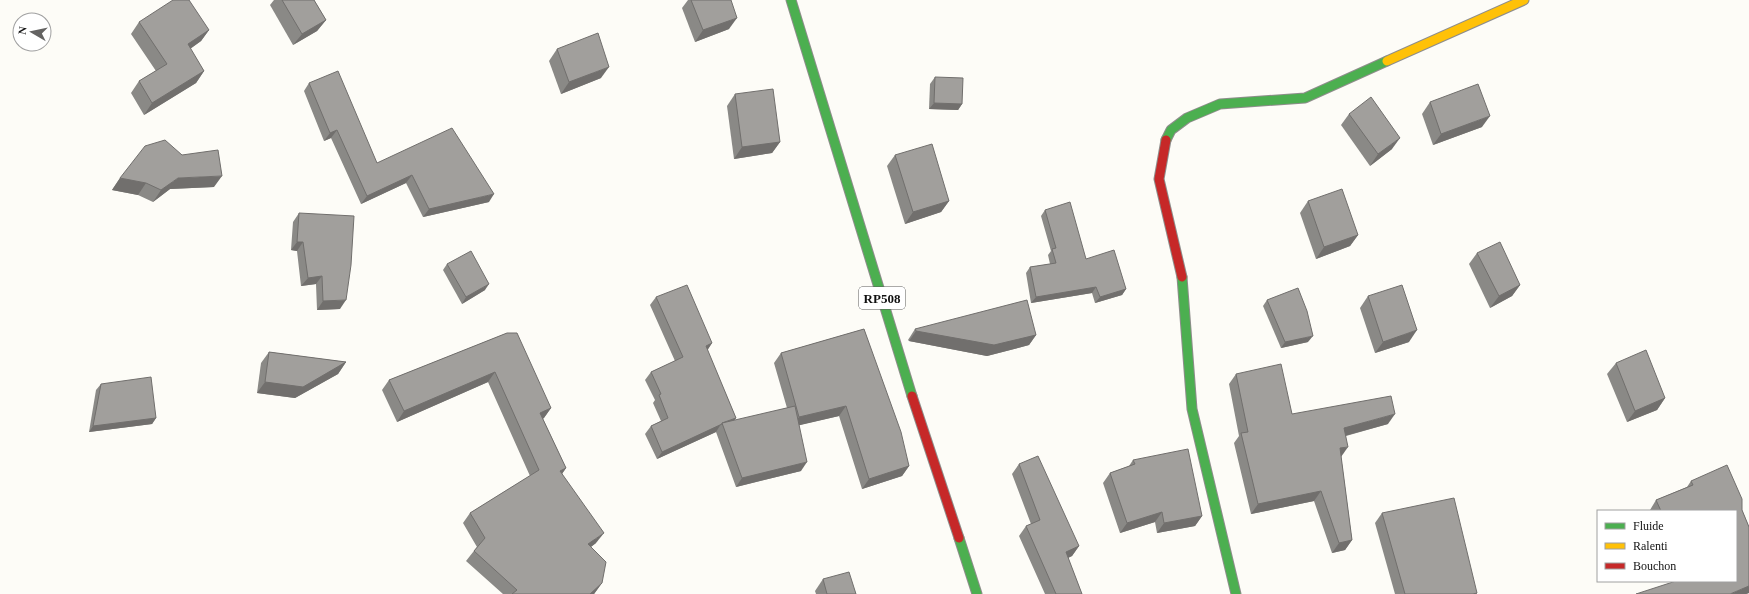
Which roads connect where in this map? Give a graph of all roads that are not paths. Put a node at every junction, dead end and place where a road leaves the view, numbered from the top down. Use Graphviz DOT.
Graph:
graph roads {
  1 [pos="791,0"];
  2 [pos="1524,0"];
  3 [pos="977,594"];
  4 [pos="1236,594"];
  1 -- 3 [label="street, RP508"];
  2 -- 4 [label="street"];
}
